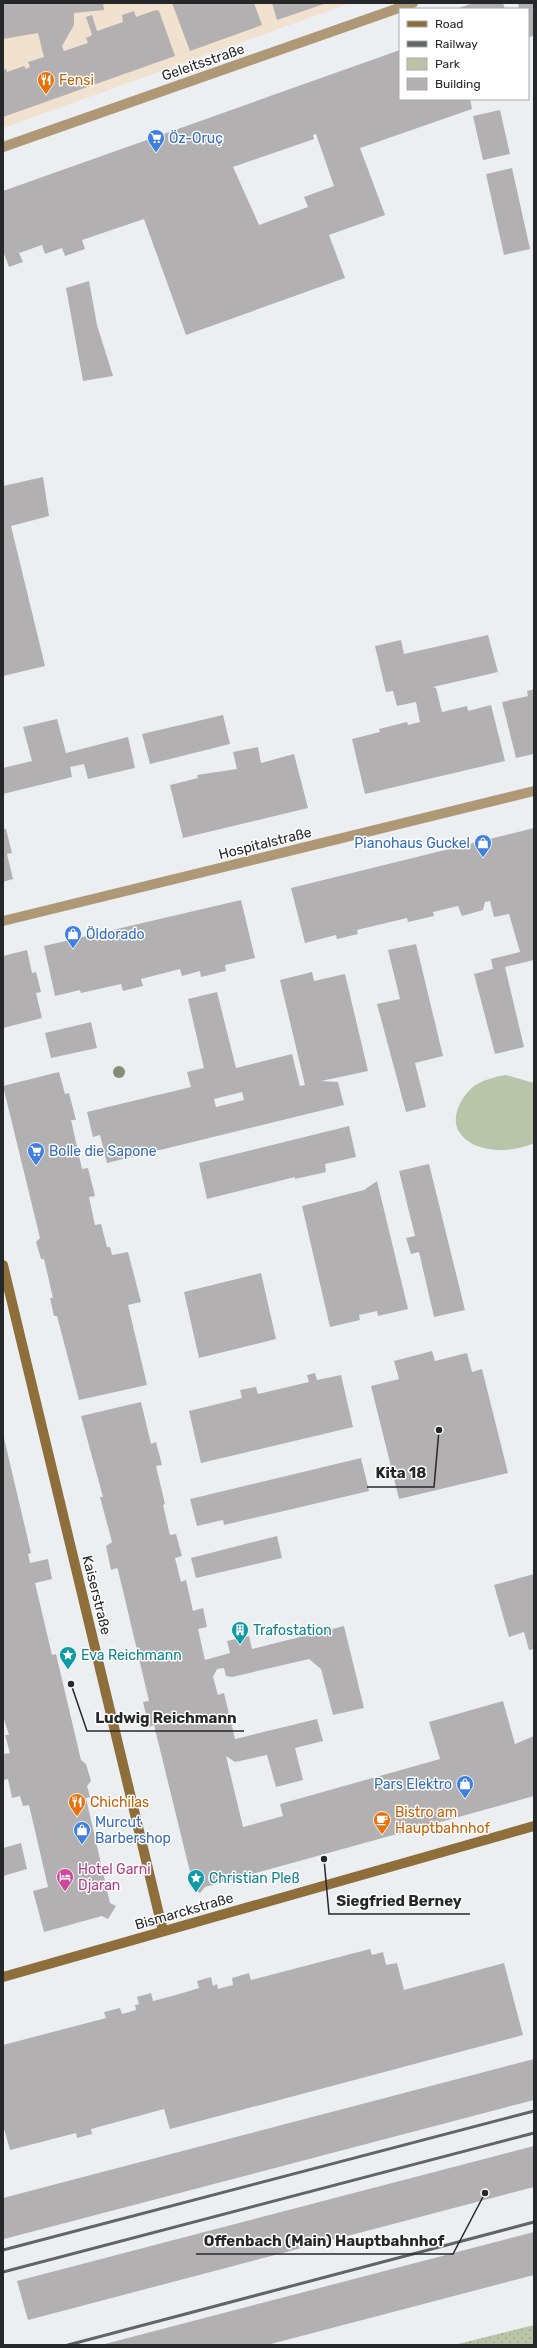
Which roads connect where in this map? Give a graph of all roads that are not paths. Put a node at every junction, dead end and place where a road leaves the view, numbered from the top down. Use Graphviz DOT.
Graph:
graph roads {
  1 [pos="413,3"];
  2 [pos="3,147"];
  3 [pos="534,791"];
  4 [pos="3,921"];
  5 [pos="3,1265"];
  6 [pos="534,1826"];
  7 [pos="163,1931"];
  8 [pos="3,1977"];
  1 -- 2 [label="street, Geleitsstraße"];
  3 -- 4 [label="street, Hospitalstraße"];
  5 -- 7 [label="main road, Kaiserstraße"];
  6 -- 7 [label="main road, Bismarckstraße"];
  7 -- 8 [label="main road, Bismarckstraße"];
}
